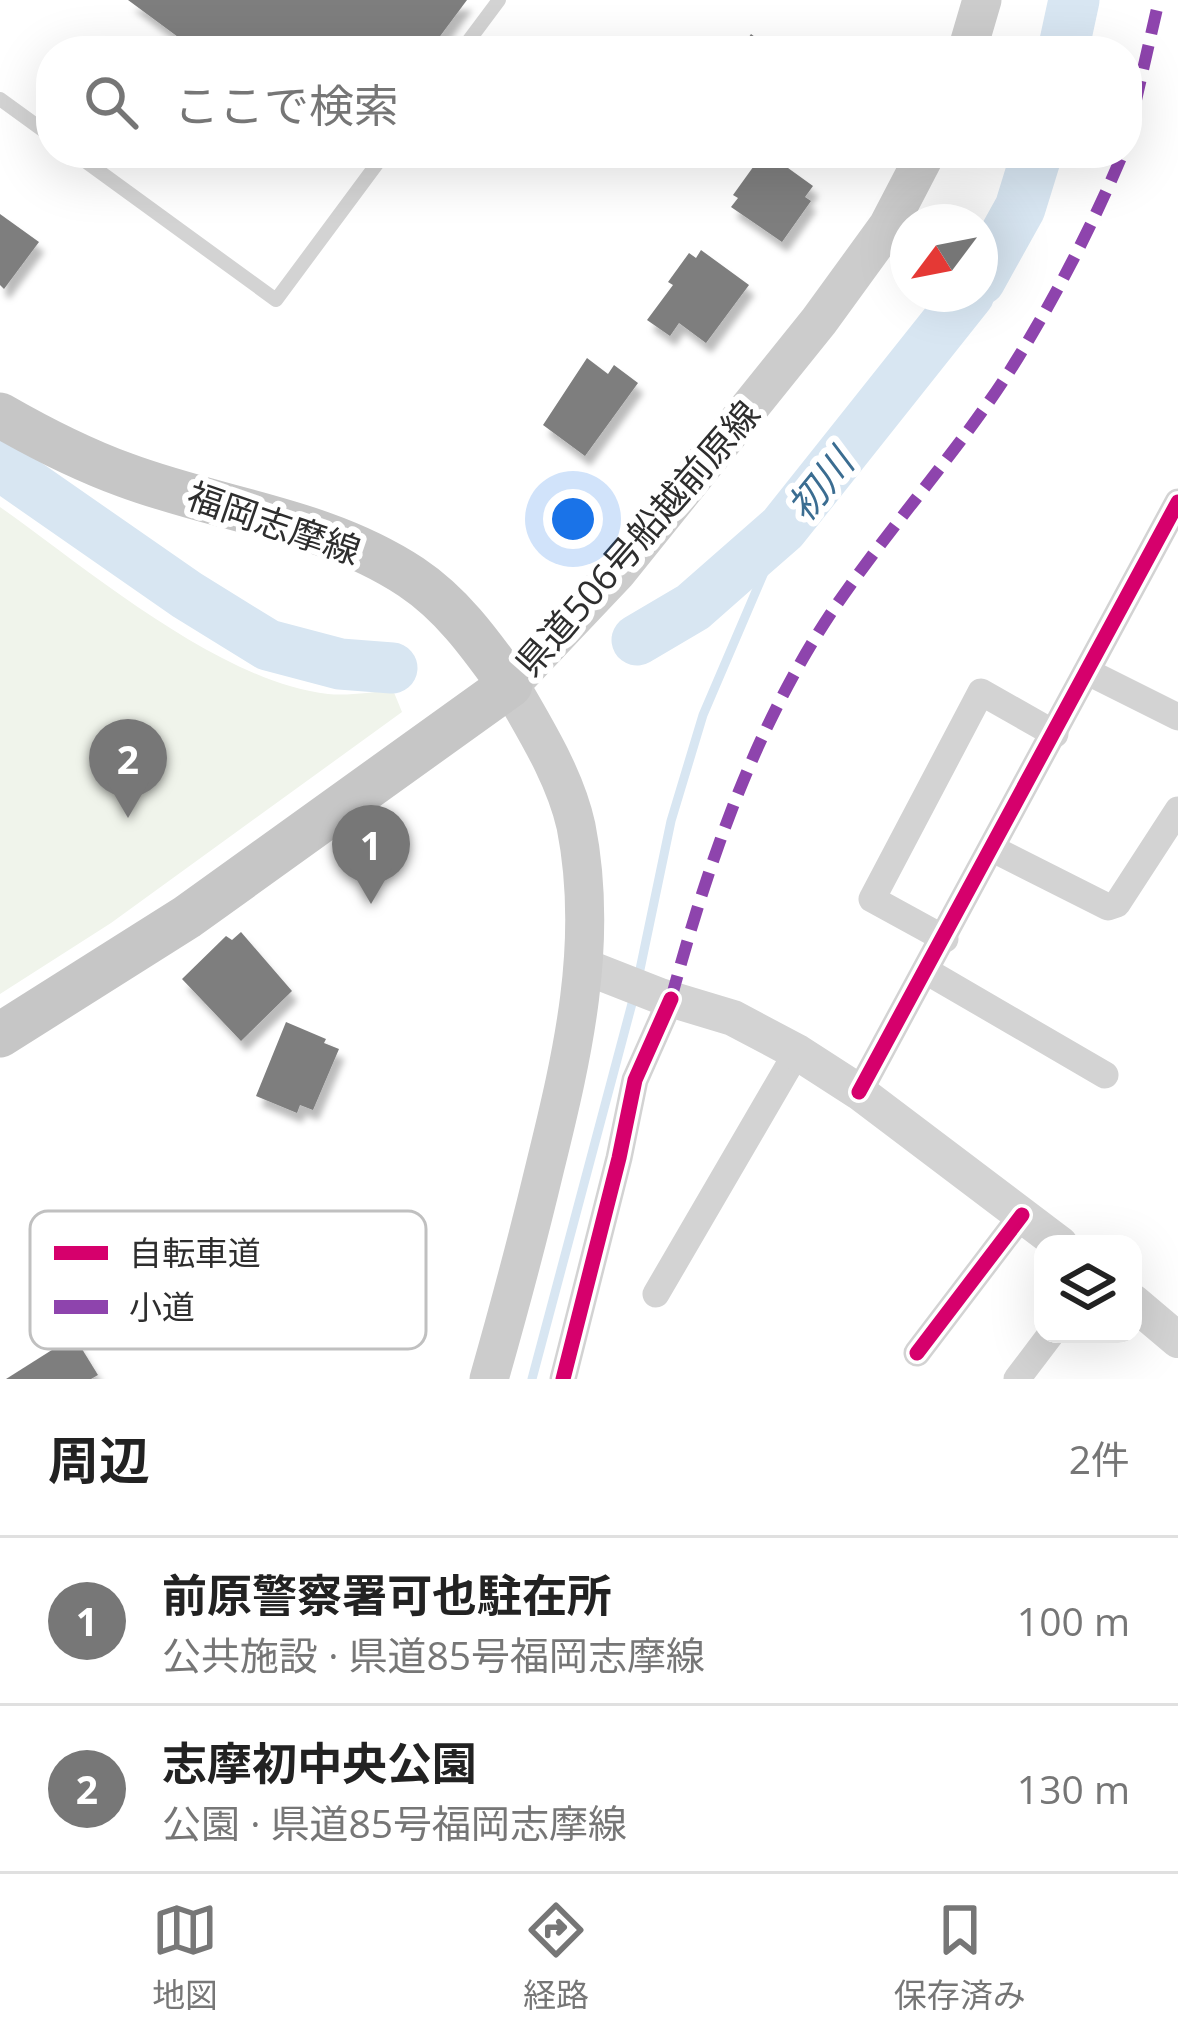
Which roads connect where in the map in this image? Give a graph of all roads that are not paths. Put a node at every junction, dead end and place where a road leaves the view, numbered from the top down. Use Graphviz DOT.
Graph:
graph roads {
  1 [pos="499,0"];
  2 [pos="982,0"];
  3 [pos="472,36"];
  4 [pos="971,36"];
  5 [pos="0,99"];
  6 [pos="36,125"];
  7 [pos="95,168"];
  8 [pos="374,168"];
  9 [pos="918,168"];
  10 [pos="0,415"];
  11 [pos="1178,502"];
  12 [pos="1088,671"];
  13 [pos="510,686"];
  14 [pos="1178,717"];
  15 [pos="1055,734"];
  16 [pos="1178,810"];
  17 [pos="993,849"];
  18 [pos="945,939"];
  19 [pos="586,967"];
  20 [pos="928,972"];
  21 [pos="665,998"];
  22 [pos="0,1036"];
  23 [pos="797,1052"];
  24 [pos="1105,1075"];
  25 [pos="859,1092"];
  26 [pos="1022,1215"];
  27 [pos="1048,1235"];
  28 [pos="656,1294"];
  29 [pos="1142,1310"];
  30 [pos="1178,1340"];
  31 [pos="1045,1343"];
  32 [pos="916,1354"];
  33 [pos="489,1379"];
  34 [pos="563,1379"];
  35 [pos="1017,1379"];
  1 -- 3 [label="lane"];
  2 -- 4 [label="main road"];
  5 -- 6 [label="lane"];
  7 -- 8 [label="lane"];
  9 -- 13 [label="main road, 県道506号船越前原線"];
  10 -- 13 [label="main road, 福岡志摩線"];
  11 -- 12 [label="street"];
  12 -- 14 [label="street"];
  12 -- 15 [label="street"];
  13 -- 19 [label="main road, 県道506号船越前原線"];
  13 -- 22 [label="main road"];
  15 -- 17 [label="street"];
  15 -- 18 [label="street"];
  16 -- 17 [label="street"];
  17 -- 18 [label="street"];
  18 -- 20 [label="street"];
  19 -- 21 [label="street"];
  19 -- 33 [label="main road, 県道506号船越前原線"];
  20 -- 24 [label="street"];
  20 -- 25 [label="street"];
  21 -- 23 [label="street"];
  21 -- 34 [label="street"];
  23 -- 25 [label="street"];
  23 -- 28 [label="street"];
  25 -- 26 [label="street"];
  26 -- 27 [label="street"];
  26 -- 32 [label="street"];
  29 -- 30 [label="street"];
  31 -- 35 [label="street"];
}
